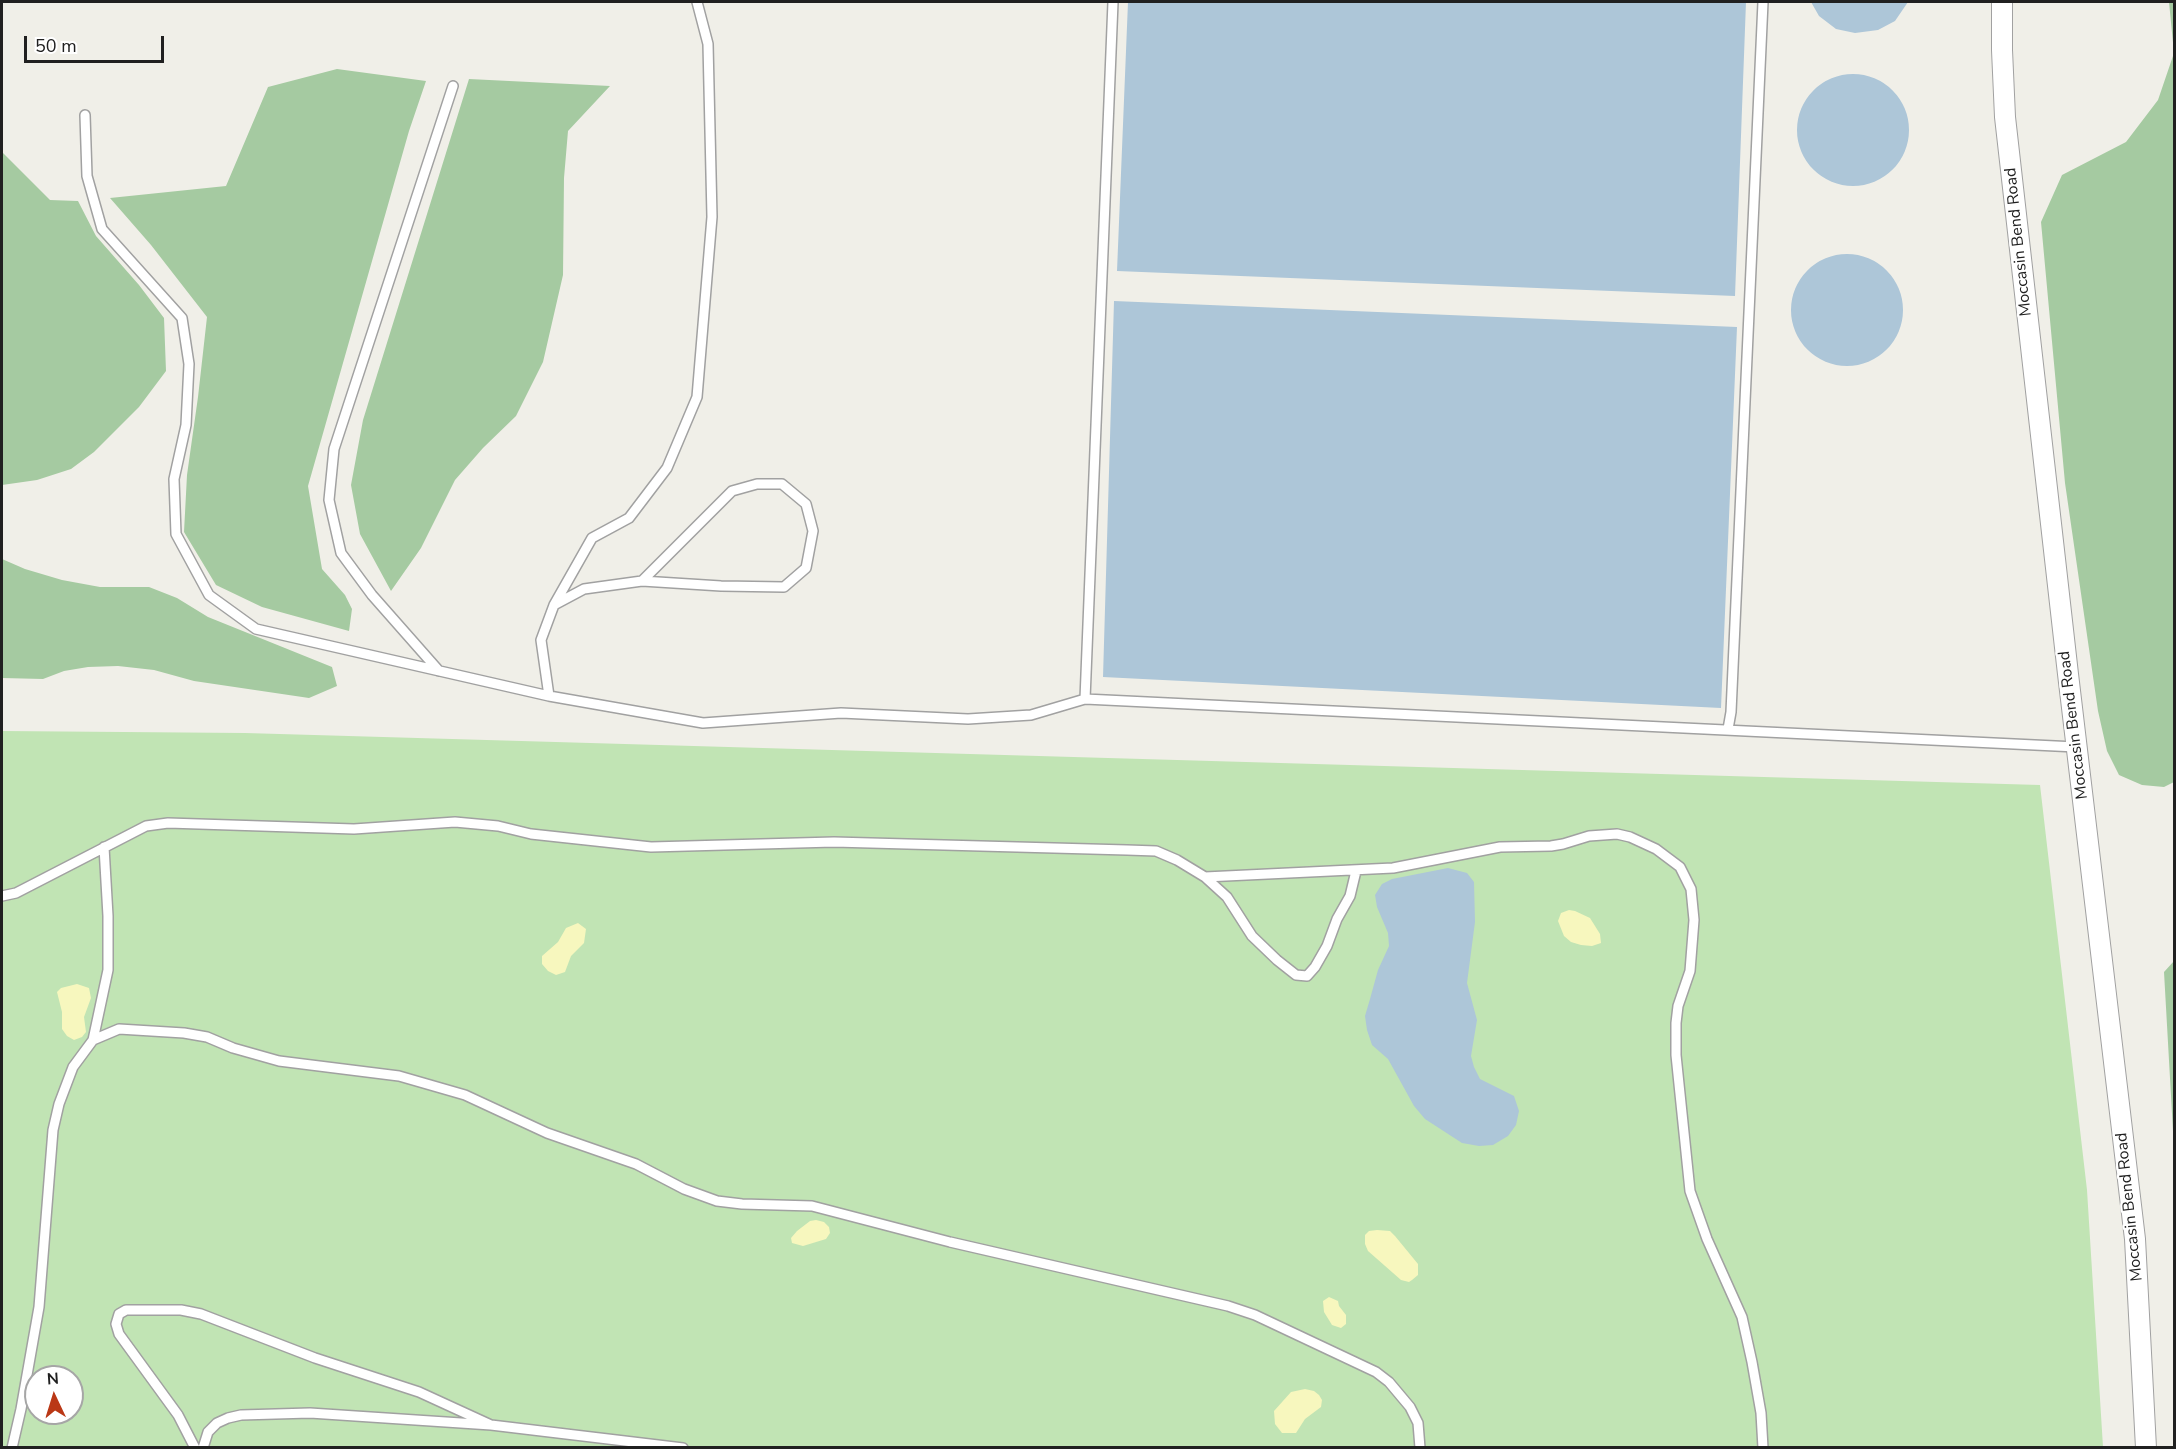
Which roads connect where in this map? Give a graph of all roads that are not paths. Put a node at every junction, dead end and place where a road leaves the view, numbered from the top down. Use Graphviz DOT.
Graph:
graph roads {
  1 [pos="697,2"];
  2 [pos="1113,2"];
  3 [pos="1763,2"];
  4 [pos="2002,2"];
  5 [pos="453,86"];
  6 [pos="85,115"];
  7 [pos="642,580"];
  8 [pos="554,605"];
  9 [pos="439,671"];
  10 [pos="549,696"];
  11 [pos="1085,699"];
  12 [pos="1728,729"];
  13 [pos="2076,747"];
  14 [pos="104,847"];
  15 [pos="1356,871"];
  16 [pos="1205,877"];
  17 [pos="2,896"];
  18 [pos="93,1040"];
  19 [pos="491,1425"];
  20 [pos="12,1448"];
  21 [pos="195,1448"];
  22 [pos="203,1448"];
  23 [pos="683,1448"];
  24 [pos="1420,1448"];
  25 [pos="1763,1448"];
  26 [pos="2146,1448"];
  1 -- 8 [label="lane"];
  2 -- 11 [label="lane"];
  3 -- 12 [label="lane"];
  4 -- 13 [label="street, Moccasin Bend Road"];
  5 -- 9 [label="lane"];
  6 -- 9 [label="lane"];
  7 -- 7 [label="lane"];
  7 -- 8 [label="lane"];
  8 -- 10 [label="lane"];
  9 -- 10 [label="lane"];
  10 -- 11 [label="lane"];
  11 -- 12 [label="lane"];
  12 -- 13 [label="lane"];
  13 -- 26 [label="street, Moccasin Bend Road"];
  14 -- 16 [label="lane"];
  14 -- 17 [label="lane"];
  14 -- 18 [label="lane"];
  15 -- 16 [label="lane"];
  15 -- 16 [label="lane"];
  15 -- 25 [label="lane"];
  18 -- 20 [label="lane"];
  18 -- 24 [label="lane"];
  19 -- 21 [label="lane"];
  19 -- 22 [label="lane"];
  19 -- 23 [label="lane"];
}
